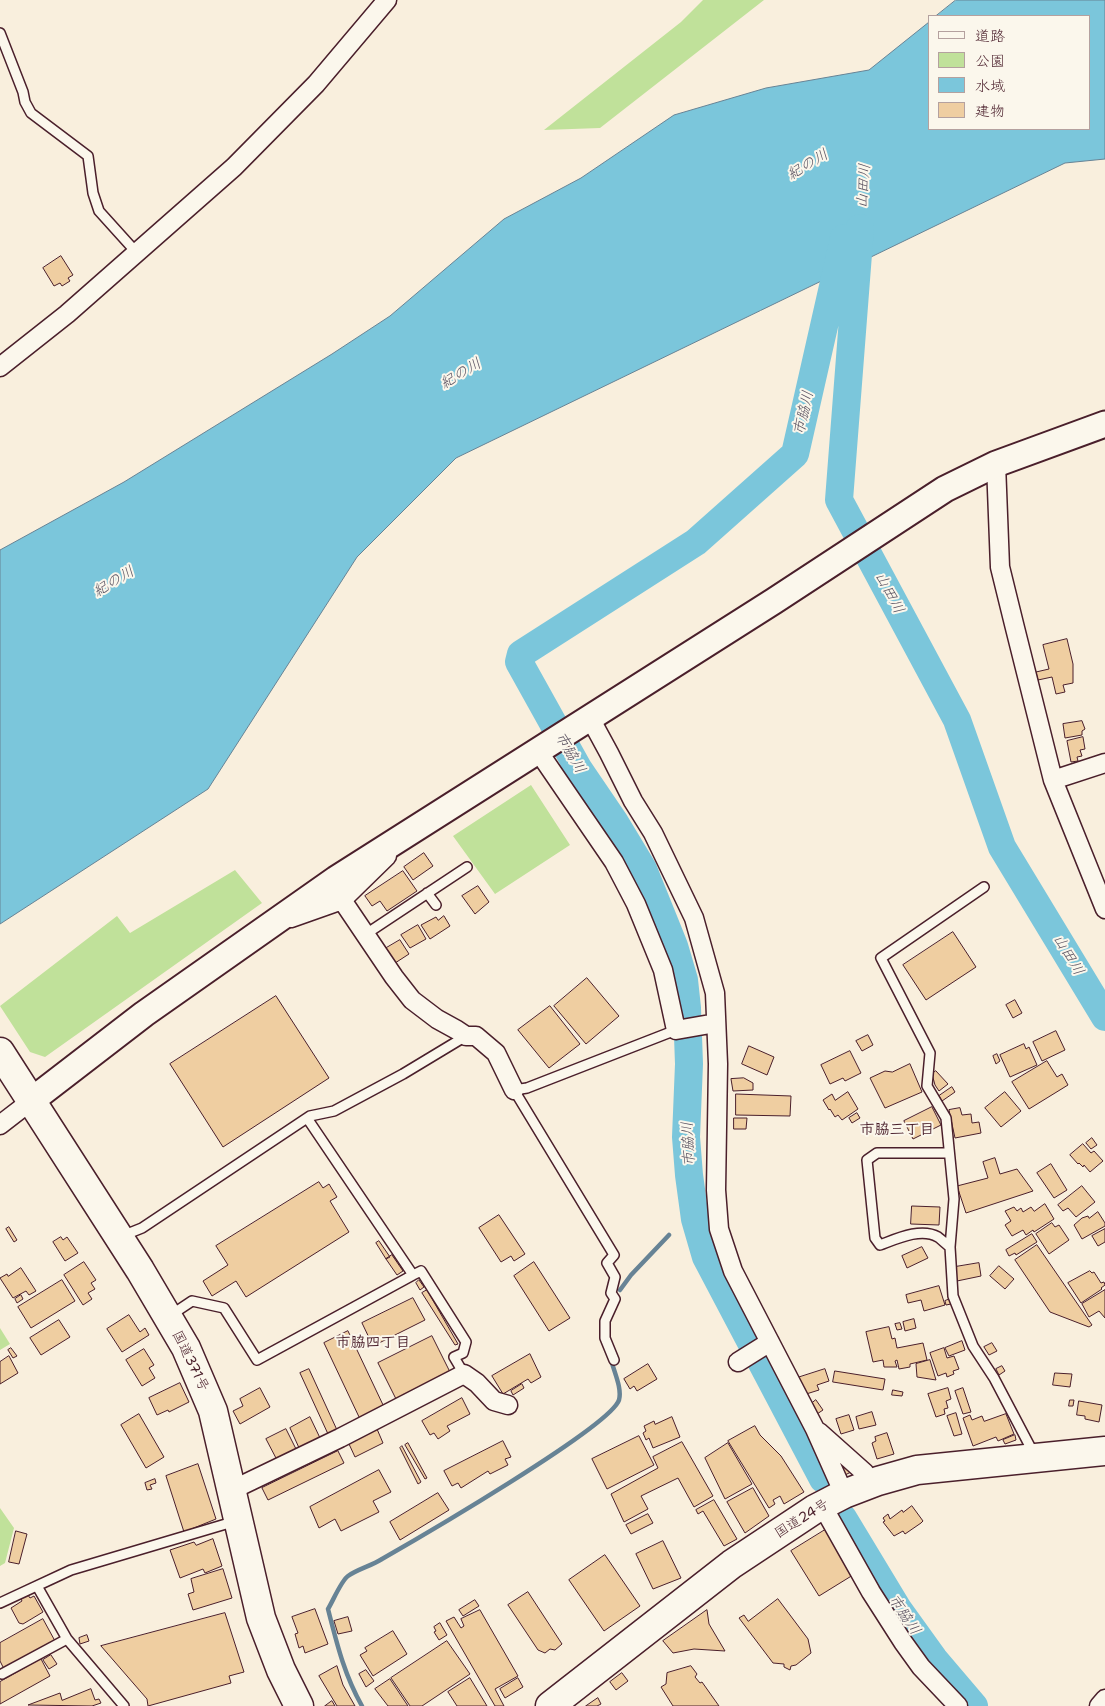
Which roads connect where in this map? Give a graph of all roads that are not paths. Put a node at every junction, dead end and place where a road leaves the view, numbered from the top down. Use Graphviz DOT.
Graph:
graph roads {
  1 [pos="387,0"];
  2 [pos="0,33"];
  3 [pos="136,252"];
  4 [pos="0,367"];
  5 [pos="1105,424"];
  6 [pos="996,464"];
  7 [pos="590,718"];
  8 [pos="538,751"];
  9 [pos="1105,763"];
  10 [pos="1053,780"];
  11 [pos="410,832"];
  12 [pos="467,867"];
  13 [pos="984,887"];
  14 [pos="427,892"];
  15 [pos="342,900"];
  16 [pos="436,905"];
  17 [pos="1105,909"];
  18 [pos="270,926"];
  19 [pos="366,934"];
  20 [pos="716,1023"];
  21 [pos="676,1030"];
  22 [pos="466,1036"];
  23 [pos="0,1052"];
  24 [pos="514,1090"];
  25 [pos="27,1095"];
  26 [pos="307,1118"];
  27 [pos="0,1125"];
  28 [pos="948,1153"];
  29 [pos="119,1238"];
  30 [pos="950,1248"];
  31 [pos="413,1275"];
  32 [pos="168,1316"];
  33 [pos="770,1342"];
  34 [pos="614,1360"];
  35 [pos="738,1362"];
  36 [pos="464,1374"];
  37 [pos="508,1405"];
  38 [pos="815,1429"];
  39 [pos="1105,1451"];
  40 [pos="1036,1458"];
  41 [pos="865,1473"];
  42 [pos="232,1490"];
  43 [pos="833,1499"];
  44 [pos="239,1520"];
  45 [pos="37,1586"];
  46 [pos="0,1602"];
  47 [pos="67,1639"];
  48 [pos="2,1674"];
  49 [pos="1105,1699"];
  50 [pos="124,1706"];
  51 [pos="299,1706"];
  52 [pos="550,1706"];
  53 [pos="958,1706"];
  54 [pos="1099,1706"];
  1 -- 3 [label="street"];
  2 -- 3 [label="lane"];
  3 -- 4 [label="street"];
  5 -- 6 [label="street"];
  6 -- 7 [label="street"];
  6 -- 10 [label="street"];
  7 -- 8 [label="street"];
  7 -- 20 [label="street"];
  8 -- 11 [label="street"];
  8 -- 21 [label="street"];
  9 -- 10 [label="street"];
  10 -- 17 [label="street"];
  11 -- 15 [label="street"];
  11 -- 18 [label="street"];
  12 -- 14 [label="lane"];
  13 -- 28 [label="lane"];
  14 -- 16 [label="lane"];
  14 -- 19 [label="lane"];
  15 -- 18 [label="street"];
  15 -- 19 [label="street"];
  18 -- 25 [label="street"];
  19 -- 22 [label="street"];
  20 -- 21 [label="street"];
  20 -- 33 [label="street"];
  21 -- 24 [label="lane"];
  22 -- 24 [label="street"];
  22 -- 26 [label="lane"];
  23 -- 25 [label="highway, 国道371号"];
  24 -- 34 [label="lane"];
  25 -- 27 [label="street"];
  25 -- 29 [label="highway, 国道371号"];
  26 -- 29 [label="lane"];
  26 -- 31 [label="lane"];
  28 -- 30 [label="lane"];
  28 -- 30 [label="lane"];
  29 -- 32 [label="highway, 国道371号"];
  30 -- 40 [label="lane"];
  31 -- 32 [label="lane"];
  31 -- 36 [label="lane"];
  32 -- 42 [label="highway, 国道371号"];
  33 -- 35 [label="street"];
  33 -- 38 [label="street"];
  36 -- 37 [label="street"];
  36 -- 42 [label="street"];
  38 -- 41 [label="street"];
  38 -- 43 [label="street"];
  39 -- 40 [label="highway, 国道24号"];
  40 -- 43 [label="highway, 国道24号"];
  42 -- 44 [label="highway, 国道371号"];
  43 -- 52 [label="highway, 国道24号"];
  43 -- 53 [label="street"];
  44 -- 45 [label="lane"];
  44 -- 51 [label="highway, 国道371号"];
  45 -- 46 [label="lane"];
  45 -- 47 [label="lane"];
  47 -- 48 [label="lane"];
  47 -- 50 [label="lane"];
  49 -- 54 [label="street"];
}
